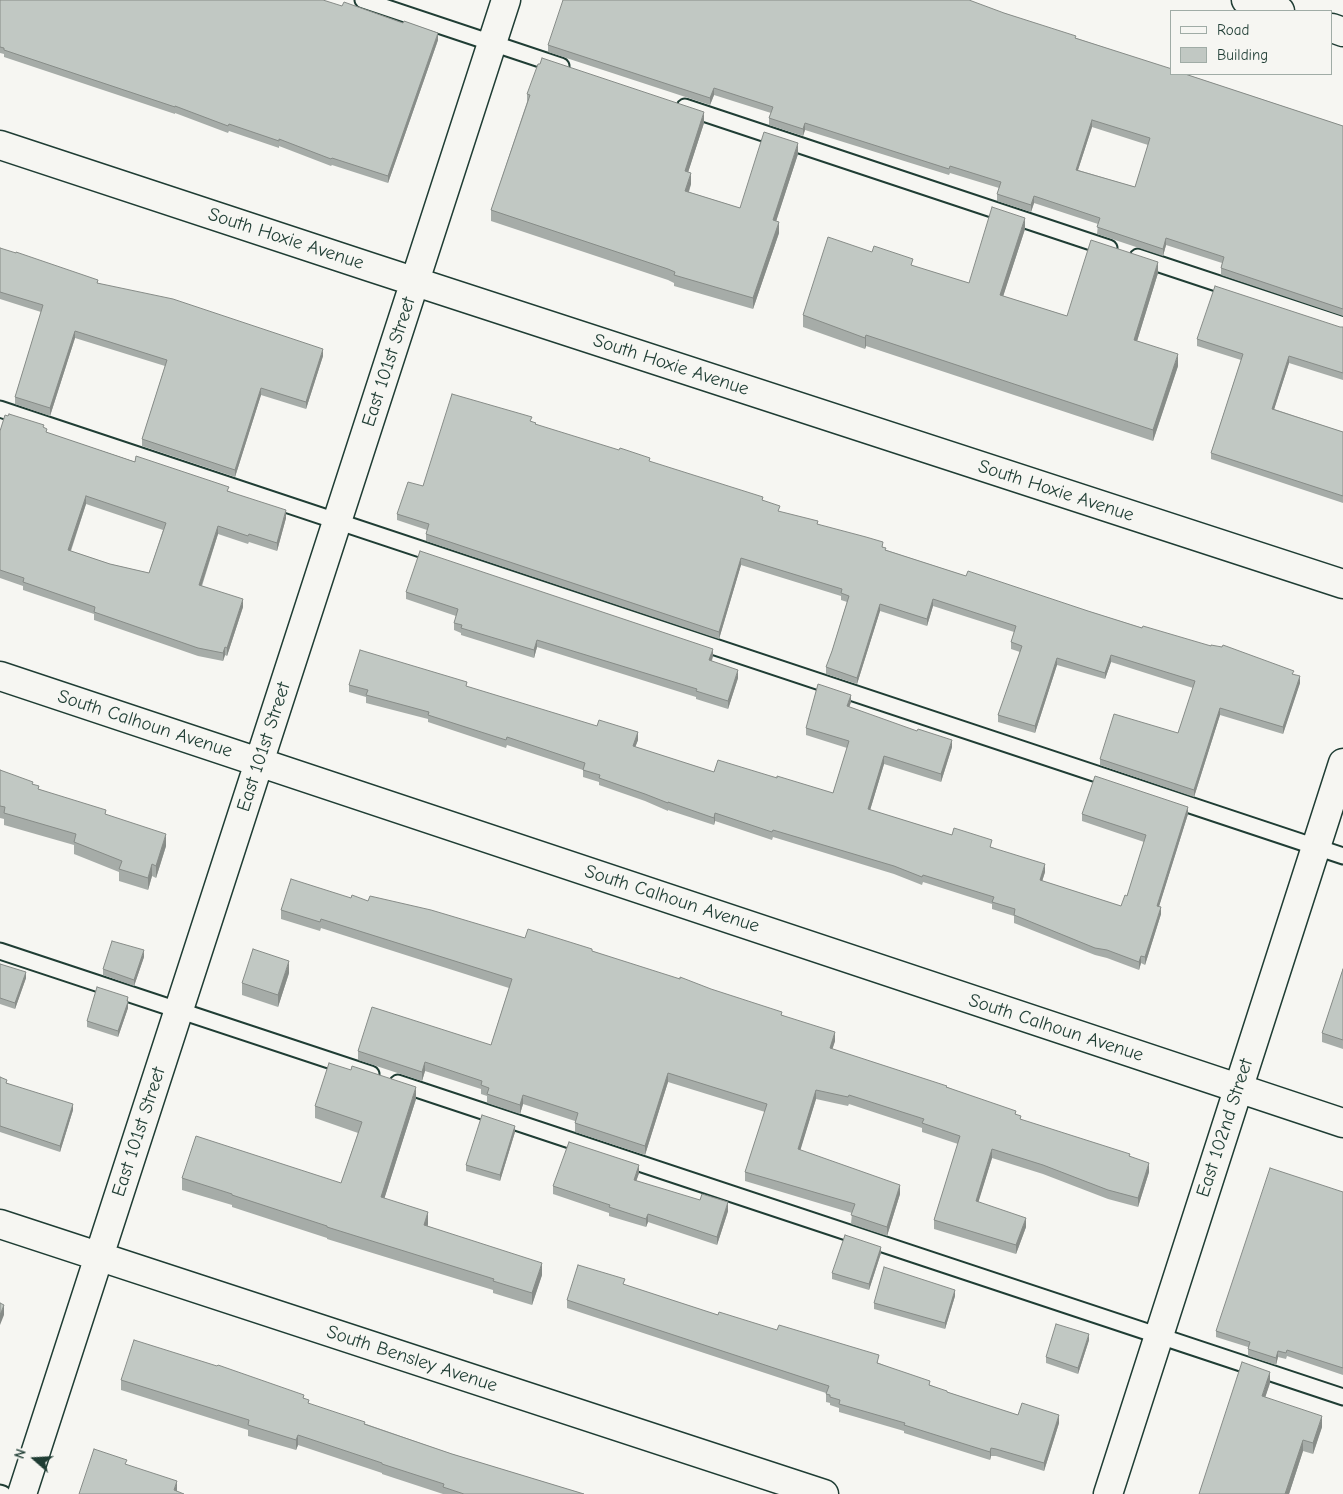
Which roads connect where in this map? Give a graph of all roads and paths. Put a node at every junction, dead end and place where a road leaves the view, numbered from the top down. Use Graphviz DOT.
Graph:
graph roads {
  1 [pos="362,0"];
  2 [pos="506,0"];
  3 [pos="1246,0"];
  4 [pos="1277,10"];
  5 [pos="492,43"];
  6 [pos="573,70"];
  7 [pos="667,101"];
  8 [pos="0,145"];
  9 [pos="415,282"];
  10 [pos="1343,325"];
  11 [pos="0,409"];
  12 [pos="337,521"];
  13 [pos="1343,584"];
  14 [pos="0,676"];
  15 [pos="260,762"];
  16 [pos="1343,763"];
  17 [pos="1316,847"];
  18 [pos="1343,856"];
  19 [pos="0,951"];
  20 [pos="179,1010"];
  21 [pos="1239,1089"];
  22 [pos="1343,1123"];
  23 [pos="0,1224"];
  24 [pos="99,1257"];
  25 [pos="1159,1336"];
  26 [pos="1343,1397"];
  27 [pos="22,1494"];
  28 [pos="824,1494"];
  29 [pos="1108,1494"];
  1 -- 5 [label="lane"];
  2 -- 5 [label="street, East 101st Street"];
  3 -- 4 [label="street"];
  5 -- 6 [label="lane"];
  5 -- 9 [label="street, East 101st Street"];
  7 -- 10 [label="lane"];
  8 -- 9 [label="street, South Hoxie Avenue"];
  9 -- 12 [label="street, East 101st Street"];
  9 -- 13 [label="street, South Hoxie Avenue"];
  11 -- 12 [label="lane"];
  12 -- 15 [label="street, East 101st Street"];
  12 -- 17 [label="lane"];
  14 -- 15 [label="street, South Calhoun Avenue"];
  15 -- 20 [label="street, East 101st Street"];
  15 -- 21 [label="street, South Calhoun Avenue"];
  16 -- 17 [label="street, East 102nd Street"];
  17 -- 18 [label="lane"];
  17 -- 21 [label="street, East 102nd Street"];
  19 -- 20 [label="lane"];
  20 -- 24 [label="street, East 101st Street"];
  20 -- 25 [label="lane"];
  21 -- 22 [label="street, South Calhoun Avenue"];
  21 -- 25 [label="street, East 102nd Street"];
  23 -- 24 [label="street, South Bensley Avenue"];
  24 -- 27 [label="street, East 101st Street"];
  24 -- 28 [label="street, South Bensley Avenue"];
  25 -- 26 [label="lane"];
  25 -- 29 [label="street, East 102nd Street"];
}
